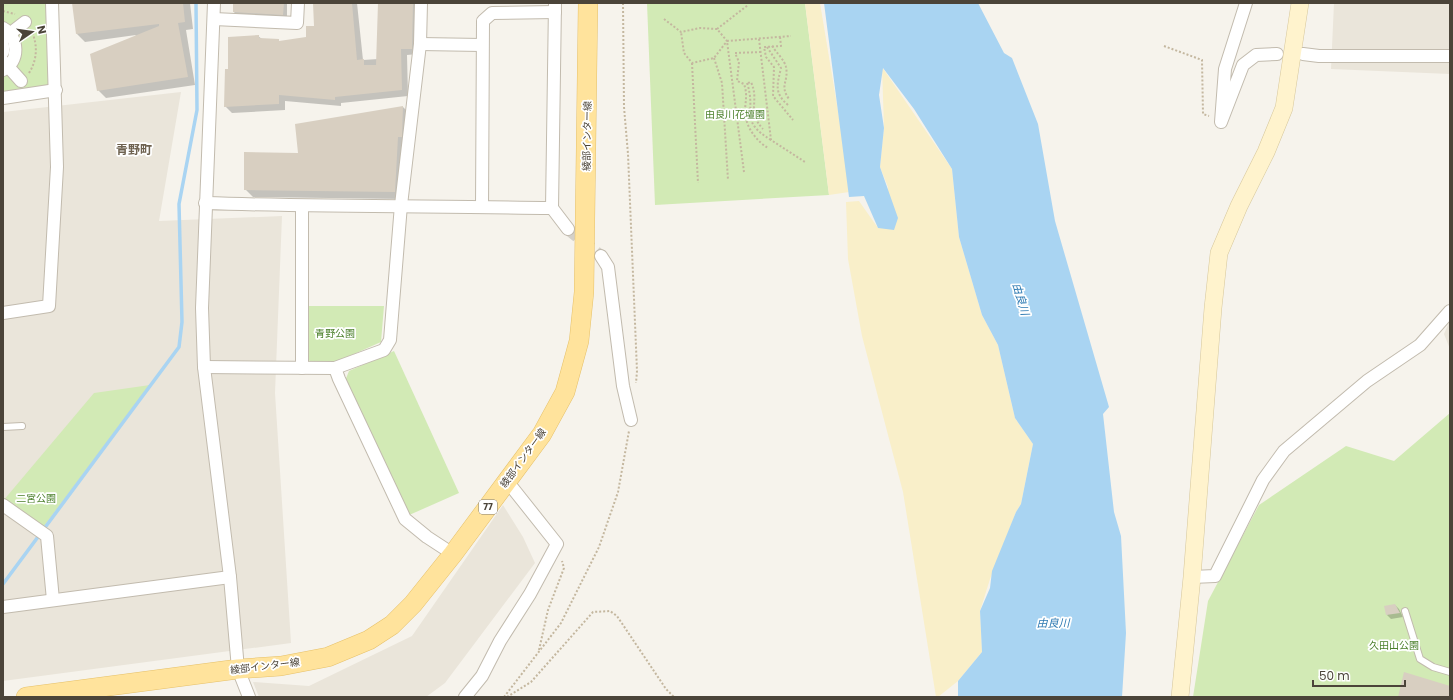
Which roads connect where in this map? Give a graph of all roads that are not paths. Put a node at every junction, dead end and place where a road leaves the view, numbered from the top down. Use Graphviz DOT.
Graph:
graph roads {
  1 [pos="52,3"];
  2 [pos="214,3"];
  3 [pos="298,3"];
  4 [pos="421,3"];
  5 [pos="588,3"];
  6 [pos="1246,3"];
  7 [pos="1300,3"];
  8 [pos="555,8"];
  9 [pos="214,19"];
  10 [pos="25,22"];
  11 [pos="5,34"];
  12 [pos="420,44"];
  13 [pos="482,45"];
  14 [pos="3,46"];
  15 [pos="3,52"];
  16 [pos="1277,54"];
  17 [pos="1303,54"];
  18 [pos="1450,56"];
  19 [pos="5,66"];
  20 [pos="21,81"];
  21 [pos="56,90"];
  22 [pos="3,98"];
  23 [pos="205,203"];
  24 [pos="401,205"];
  25 [pos="302,206"];
  26 [pos="482,207"];
  27 [pos="552,208"];
  28 [pos="568,229"];
  29 [pos="601,256"];
  30 [pos="1450,311"];
  31 [pos="3,313"];
  32 [pos="204,367"];
  33 [pos="302,368"];
  34 [pos="336,368"];
  35 [pos="631,420"];
  36 [pos="22,426"];
  37 [pos="3,427"];
  38 [pos="507,481"];
  39 [pos="3,505"];
  40 [pos="453,554"];
  41 [pos="230,577"];
  42 [pos="1192,577"];
  43 [pos="53,600"];
  44 [pos="3,607"];
  45 [pos="1405,611"];
  46 [pos="238,669"];
  47 [pos="1450,672"];
  48 [pos="26,697"];
  49 [pos="249,697"];
  50 [pos="465,697"];
  51 [pos="1180,697"];
  1 -- 21 [label="street"];
  2 -- 9 [label="street"];
  3 -- 9 [label="street"];
  4 -- 12 [label="street"];
  5 -- 38 [label="main road, 綾部インター線 / 77"];
  6 -- 16 [label="street"];
  7 -- 42 [label="street"];
  8 -- 13 [label="street"];
  8 -- 27 [label="street"];
  9 -- 23 [label="street"];
  10 -- 11 [label="street"];
  11 -- 19 [label="street"];
  12 -- 13 [label="street"];
  12 -- 24 [label="street"];
  13 -- 26 [label="street"];
  14 -- 15 [label="street"];
  17 -- 18 [label="street"];
  19 -- 20 [label="street"];
  21 -- 22 [label="street"];
  21 -- 31 [label="street"];
  23 -- 25 [label="street"];
  23 -- 32 [label="street"];
  24 -- 25 [label="street"];
  24 -- 26 [label="street"];
  24 -- 34 [label="street"];
  25 -- 33 [label="street"];
  26 -- 27 [label="street"];
  27 -- 28 [label="street"];
  29 -- 35 [label="street"];
  30 -- 42 [label="street"];
  32 -- 33 [label="street"];
  32 -- 41 [label="street"];
  33 -- 34 [label="street"];
  34 -- 40 [label="street"];
  36 -- 37 [label="lane"];
  38 -- 40 [label="main road, 綾部インター線 / 77"];
  38 -- 50 [label="street"];
  39 -- 43 [label="street"];
  40 -- 46 [label="main road, 綾部インター線 / 77"];
  41 -- 43 [label="street"];
  41 -- 46 [label="street"];
  42 -- 51 [label="street"];
  43 -- 44 [label="street"];
  45 -- 47 [label="lane"];
  46 -- 48 [label="main road, 綾部インター線 / 77"];
  46 -- 49 [label="street"];
}
